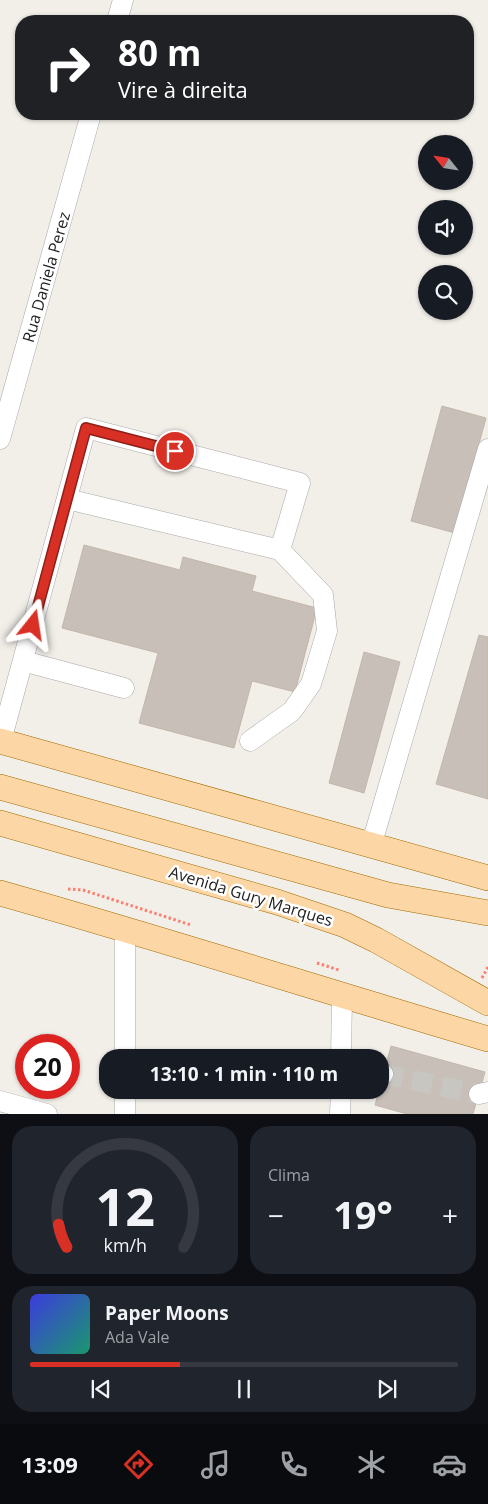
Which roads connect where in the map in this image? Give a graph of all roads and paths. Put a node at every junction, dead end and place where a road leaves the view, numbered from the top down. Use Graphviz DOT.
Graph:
graph roads {
  1 [pos="123,0"];
  2 [pos="119,15"];
  3 [pos="89,120"];
  4 [pos="0,439"];
  5 [pos="488,449"];
  6 [pos="67,499"];
  7 [pos="280,550"];
  8 [pos="23,661"];
  9 [pos="124,688"];
  10 [pos="1,741"];
  11 [pos="250,741"];
  12 [pos="0,787"];
  13 [pos="0,823"];
  14 [pos="371,846"];
  15 [pos="488,878"];
  16 [pos="62,888"];
  17 [pos="0,893"];
  18 [pos="488,913"];
  19 [pos="198,927"];
  20 [pos="125,928"];
  21 [pos="316,963"];
  22 [pos="488,967"];
  23 [pos="343,972"];
  24 [pos="342,997"];
  25 [pos="481,999"];
  26 [pos="488,1039"];
  27 [pos="125,1049"];
  28 [pos="342,1049"];
  29 [pos="125,1099"];
  30 [pos="341,1099"];
  31 [pos="0,1101"];
  32 [pos="46,1114"];
  33 [pos="125,1114"];
  34 [pos="340,1114"];
  1 -- 2 [label="street"];
  3 -- 4 [label="street, Rua Daniela Perez"];
  5 -- 14 [label="street"];
  6 -- 7 [label="street"];
  6 -- 7 [label="street"];
  6 -- 8 [label="street"];
  7 -- 11 [label="street"];
  8 -- 9 [label="street"];
  8 -- 10 [label="street"];
  10 -- 14 [label="main road"];
  12 -- 18 [label="main road"];
  13 -- 25 [label="main road, Avenida Gury Marques"];
  14 -- 15 [label="main road"];
  16 -- 19 [label="path"];
  17 -- 20 [label="main road"];
  20 -- 24 [label="main road"];
  20 -- 27 [label="street"];
  21 -- 23 [label="path"];
  22 -- 25 [label="path"];
  24 -- 26 [label="main road"];
  24 -- 28 [label="street"];
  29 -- 33 [label="street"];
  30 -- 34 [label="street"];
  31 -- 32 [label="street"];
}
